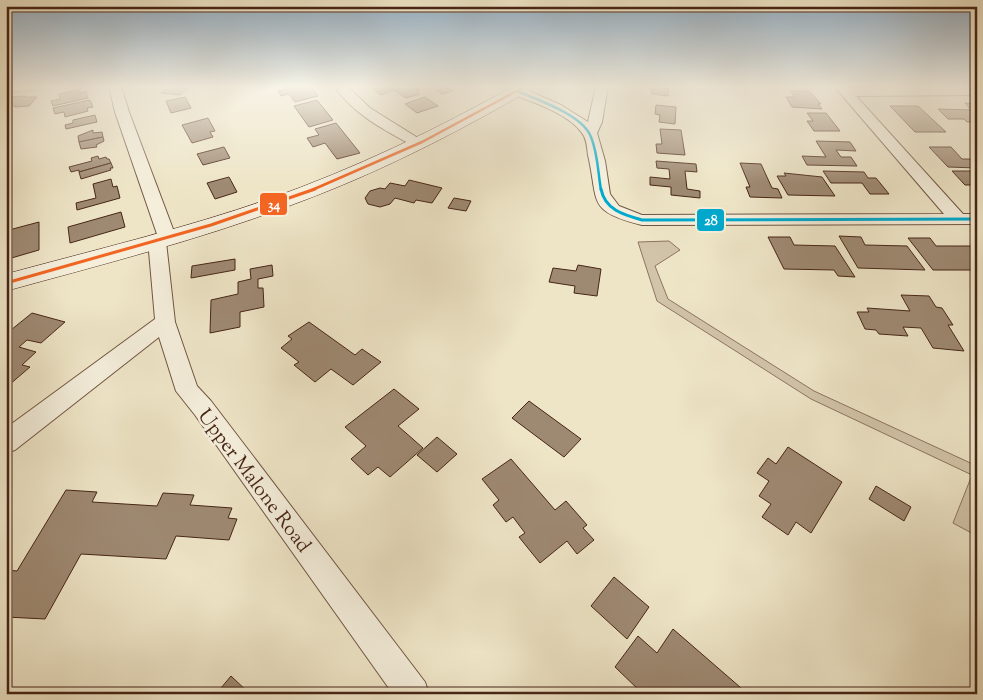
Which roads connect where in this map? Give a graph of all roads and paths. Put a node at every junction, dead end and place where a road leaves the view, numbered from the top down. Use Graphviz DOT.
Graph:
graph roads {
  1 [pos="124,119"];
  2 [pos="378,119"];
  3 [pos="467,119"];
  4 [pos="572,119"];
  5 [pos="596,119"];
  6 [pos="868,119"];
  7 [pos="590,133"];
  8 [pos="419,142"];
  9 [pos="958,219"];
  10 [pos="977,219"];
  11 [pos="162,239"];
  12 [pos="6,283"];
  13 [pos="165,322"];
  14 [pos="6,442"];
  15 [pos="413,694"];
  1 -- 11 [label="street, Upper Malone Road"];
  2 -- 8 [label="street"];
  3 -- 8 [label="main road"];
  4 -- 7 [label="street"];
  5 -- 7 [label="street"];
  6 -- 9 [label="street"];
  7 -- 9 [label="street"];
  8 -- 11 [label="main road"];
  9 -- 10 [label="street"];
  11 -- 12 [label="main road"];
  11 -- 13 [label="street, Upper Malone Road"];
  13 -- 14 [label="street"];
  13 -- 15 [label="street, Upper Malone Road"];
}
